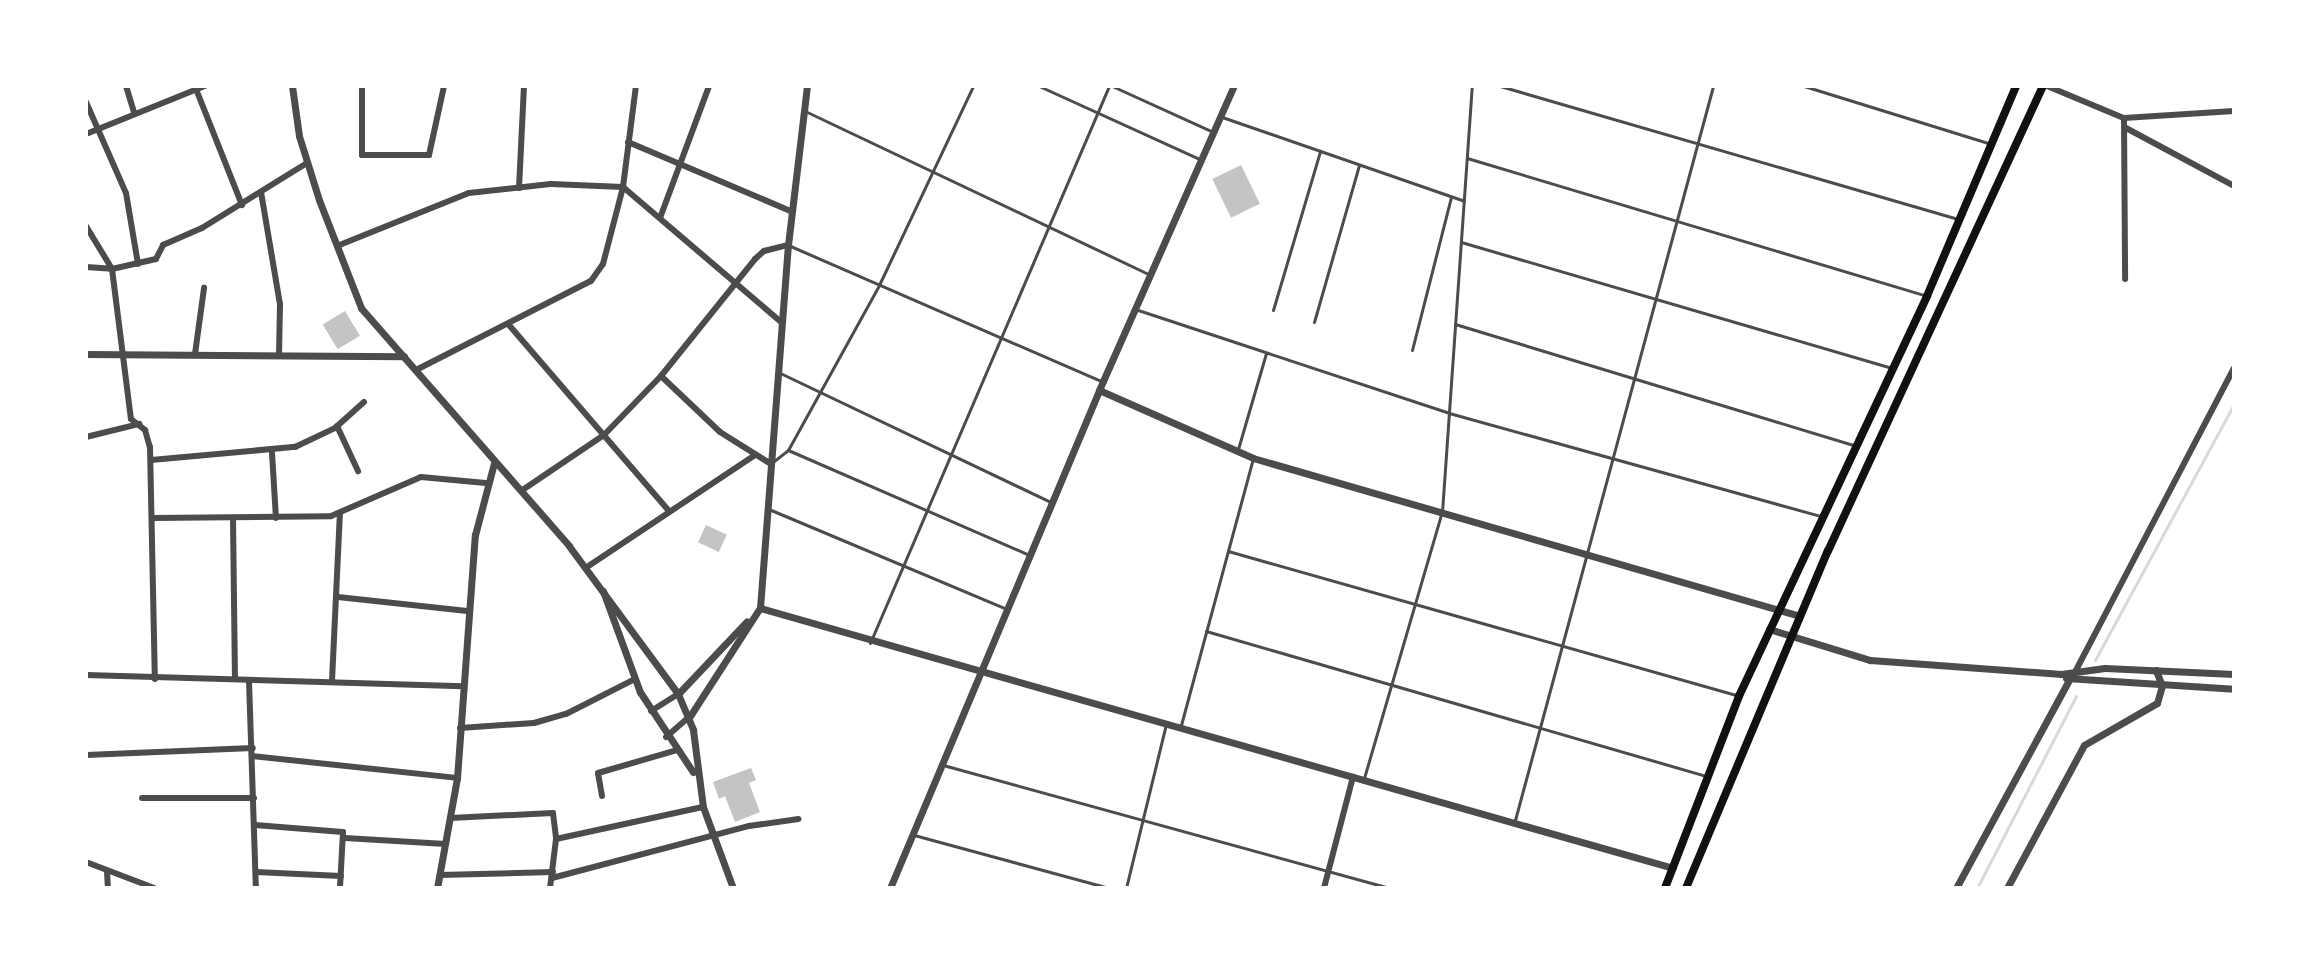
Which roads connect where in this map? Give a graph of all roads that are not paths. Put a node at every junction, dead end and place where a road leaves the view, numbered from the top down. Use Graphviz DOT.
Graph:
graph roads {
  1 [pos="126,86"];
  2 [pos="205,86"];
  3 [pos="292,86"];
  4 [pos="362,86"];
  5 [pos="444,86"];
  6 [pos="524,86"];
  7 [pos="636,86"];
  8 [pos="709,86"];
  9 [pos="798,86"];
  10 [pos="973,86"];
  11 [pos="1039,86"];
  12 [pos="1111,86"];
  13 [pos="1234,86"];
  14 [pos="1472,86"];
  15 [pos="1500,86"];
  16 [pos="1713,86"];
  17 [pos="1804,86"];
  18 [pos="2016,86"];
  19 [pos="2045,86"];
  20 [pos="196,89"];
  21 [pos="807,90"];
  22 [pos="86,102"];
  23 [pos="805,111"];
  24 [pos="2234,111"];
  25 [pos="134,112"];
  26 [pos="1098,112"];
  27 [pos="1221,117"];
  28 [pos="2124,118"];
  29 [pos="98,127"];
  30 [pos="2126,128"];
  31 [pos="1214,132"];
  32 [pos="86,134"];
  33 [pos="1699,140"];
  34 [pos="628,142"];
  35 [pos="1992,145"];
  36 [pos="1320,151"];
  37 [pos="1467,158"];
  38 [pos="1202,160"];
  39 [pos="307,163"];
  40 [pos="683,164"];
  41 [pos="1359,165"];
  42 [pos="932,172"];
  43 [pos="2234,186"];
  44 [pos="623,187"];
  45 [pos="519,188"];
  46 [pos="261,192"];
  47 [pos="1451,197"];
  48 [pos="1464,201"];
  49 [pos="242,205"];
  50 [pos="793,212"];
  51 [pos="660,218"];
  52 [pos="1677,220"];
  53 [pos="1960,220"];
  54 [pos="86,226"];
  55 [pos="1046,226"];
  56 [pos="1461,242"];
  57 [pos="788,245"];
  58 [pos="337,246"];
  59 [pos="138,264"];
  60 [pos="86,267"];
  61 [pos="112,269"];
  62 [pos="1151,276"];
  63 [pos="2125,279"];
  64 [pos="736,283"];
  65 [pos="879,285"];
  66 [pos="204,288"];
  67 [pos="1927,296"];
  68 [pos="1656,299"];
  69 [pos="1136,309"];
  70 [pos="1273,310"];
  71 [pos="1314,322"];
  72 [pos="782,323"];
  73 [pos="1455,324"];
  74 [pos="509,325"];
  75 [pos="1001,337"];
  76 [pos="1412,350"];
  77 [pos="1266,353"];
  78 [pos="86,354"];
  79 [pos="122,354"];
  80 [pos="195,354"];
  81 [pos="279,355"];
  82 [pos="404,356"];
  83 [pos="1892,368"];
  84 [pos="2234,368"];
  85 [pos="416,370"];
  86 [pos="778,372"];
  87 [pos="661,376"];
  88 [pos="1635,376"];
  89 [pos="1101,386"];
  90 [pos="821,393"];
  91 [pos="364,402"];
  92 [pos="1449,413"];
  93 [pos="139,424"];
  94 [pos="337,426"];
  95 [pos="604,435"];
  96 [pos="86,437"];
  97 [pos="1856,445"];
  98 [pos="788,450"];
  99 [pos="1237,452"];
  100 [pos="272,453"];
  101 [pos="948,453"];
  102 [pos="755,455"];
  103 [pos="1253,458"];
  104 [pos="1613,459"];
  105 [pos="151,460"];
  106 [pos="494,463"];
  107 [pos="771,464"];
  108 [pos="358,471"];
  109 [pos="486,483"];
  110 [pos="521,491"];
  111 [pos="1052,503"];
  112 [pos="767,509"];
  113 [pos="926,509"];
  114 [pos="669,511"];
  115 [pos="1442,512"];
  116 [pos="340,514"];
  117 [pos="1823,517"];
  118 [pos="153,518"];
  119 [pos="233,518"];
  120 [pos="276,518"];
  121 [pos="1228,551"];
  122 [pos="1588,552"];
  123 [pos="1030,555"];
  124 [pos="903,566"];
  125 [pos="587,567"];
  126 [pos="600,583"];
  127 [pos="338,597"];
  128 [pos="1415,604"];
  129 [pos="1779,607"];
  130 [pos="760,608"];
  131 [pos="1008,609"];
  132 [pos="467,611"];
  133 [pos="1800,616"];
  134 [pos="1769,629"];
  135 [pos="1206,631"];
  136 [pos="1791,640"];
  137 [pos="870,643"];
  138 [pos="1562,645"];
  139 [pos="2076,670"];
  140 [pos="2156,670"];
  141 [pos="981,673"];
  142 [pos="2061,674"];
  143 [pos="2234,674"];
  144 [pos="86,675"];
  145 [pos="155,679"];
  146 [pos="235,679"];
  147 [pos="635,679"];
  148 [pos="2069,680"];
  149 [pos="249,681"];
  150 [pos="332,681"];
  151 [pos="1391,685"];
  152 [pos="463,686"];
  153 [pos="2162,686"];
  154 [pos="2234,689"];
  155 [pos="678,694"];
  156 [pos="1739,696"];
  157 [pos="650,712"];
  158 [pos="690,716"];
  159 [pos="1166,724"];
  160 [pos="460,728"];
  161 [pos="1180,728"];
  162 [pos="1540,728"];
  163 [pos="666,737"];
  164 [pos="677,750"];
  165 [pos="252,752"];
  166 [pos="86,755"];
  167 [pos="943,765"];
  168 [pos="695,773"];
  169 [pos="1353,777"];
  170 [pos="457,778"];
  171 [pos="1712,778"];
  172 [pos="1364,780"];
  173 [pos="602,796"];
  174 [pos="142,798"];
  175 [pos="254,798"];
  176 [pos="703,807"];
  177 [pos="450,818"];
  178 [pos="799,819"];
  179 [pos="1142,820"];
  180 [pos="1514,822"];
  181 [pos="255,825"];
  182 [pos="914,835"];
  183 [pos="714,836"];
  184 [pos="345,838"];
  185 [pos="556,839"];
  186 [pos="446,844"];
  187 [pos="86,862"];
  188 [pos="1673,868"];
  189 [pos="107,871"];
  190 [pos="1328,871"];
  191 [pos="256,872"];
  192 [pos="440,875"];
  193 [pos="552,875"];
  194 [pos="1691,875"];
  195 [pos="341,876"];
  196 [pos="108,888"];
  197 [pos="154,888"];
  198 [pos="256,888"];
  199 [pos="340,888"];
  200 [pos="437,888"];
  201 [pos="550,888"];
  202 [pos="733,888"];
  203 [pos="890,888"];
  204 [pos="1109,888"];
  205 [pos="1126,888"];
  206 [pos="1324,888"];
  207 [pos="1390,888"];
  208 [pos="1665,888"];
  209 [pos="1686,888"];
  210 [pos="1956,888"];
  211 [pos="2007,888"];
  1 -- 25 [label="street"];
  2 -- 20 [label="street"];
  3 -- 39 [label="street"];
  4 -- 5 [label="street"];
  6 -- 45 [label="street"];
  7 -- 34 [label="street"];
  8 -- 40 [label="street"];
  9 -- 21 [label="street"];
  10 -- 42 [label="lane"];
  11 -- 26 [label="lane"];
  12 -- 26 [label="lane"];
  12 -- 31 [label="lane"];
  13 -- 27 [label="street"];
  14 -- 37 [label="lane"];
  15 -- 33 [label="lane"];
  16 -- 33 [label="lane"];
  17 -- 35 [label="lane"];
  18 -- 35 [label="main road"];
  19 -- 28 [label="street"];
  19 -- 133 [label="main road"];
  20 -- 25 [label="street"];
  20 -- 49 [label="street"];
  21 -- 23 [label="street"];
  22 -- 29 [label="street"];
  23 -- 42 [label="lane"];
  23 -- 50 [label="street"];
  24 -- 28 [label="street"];
  25 -- 29 [label="street"];
  26 -- 38 [label="lane"];
  26 -- 55 [label="lane"];
  27 -- 31 [label="street"];
  27 -- 36 [label="lane"];
  28 -- 30 [label="street"];
  29 -- 32 [label="street"];
  29 -- 59 [label="street"];
  30 -- 43 [label="street"];
  30 -- 63 [label="street"];
  31 -- 38 [label="street"];
  33 -- 52 [label="lane"];
  33 -- 53 [label="lane"];
  34 -- 40 [label="street"];
  34 -- 44 [label="street"];
  35 -- 53 [label="main road"];
  36 -- 41 [label="lane"];
  36 -- 70 [label="lane"];
  37 -- 48 [label="lane"];
  37 -- 52 [label="lane"];
  38 -- 62 [label="street"];
  39 -- 46 [label="street"];
  39 -- 58 [label="street"];
  40 -- 50 [label="street"];
  40 -- 51 [label="street"];
  41 -- 47 [label="lane"];
  41 -- 71 [label="lane"];
  42 -- 55 [label="lane"];
  42 -- 65 [label="lane"];
  44 -- 45 [label="street"];
  44 -- 51 [label="street"];
  44 -- 74 [label="street"];
  45 -- 58 [label="street"];
  46 -- 49 [label="street"];
  46 -- 81 [label="street"];
  47 -- 48 [label="lane"];
  47 -- 76 [label="lane"];
  48 -- 56 [label="lane"];
  49 -- 59 [label="street"];
  50 -- 57 [label="street"];
  51 -- 64 [label="street"];
  52 -- 67 [label="lane"];
  52 -- 68 [label="lane"];
  53 -- 67 [label="main road"];
  54 -- 61 [label="street"];
  55 -- 62 [label="lane"];
  55 -- 75 [label="lane"];
  56 -- 68 [label="lane"];
  56 -- 73 [label="lane"];
  57 -- 64 [label="street"];
  57 -- 65 [label="lane"];
  57 -- 72 [label="street"];
  58 -- 82 [label="street"];
  59 -- 61 [label="street"];
  60 -- 61 [label="street"];
  61 -- 79 [label="street"];
  62 -- 69 [label="street"];
  64 -- 72 [label="street"];
  64 -- 87 [label="street"];
  65 -- 75 [label="lane"];
  65 -- 90 [label="lane"];
  66 -- 80 [label="street"];
  67 -- 83 [label="main road"];
  68 -- 83 [label="lane"];
  68 -- 88 [label="lane"];
  69 -- 77 [label="lane"];
  69 -- 89 [label="street"];
  72 -- 86 [label="street"];
  73 -- 88 [label="lane"];
  73 -- 92 [label="lane"];
  74 -- 85 [label="street"];
  74 -- 95 [label="street"];
  75 -- 89 [label="lane"];
  75 -- 101 [label="lane"];
  77 -- 92 [label="lane"];
  77 -- 99 [label="lane"];
  78 -- 79 [label="street"];
  79 -- 80 [label="street"];
  79 -- 93 [label="street"];
  80 -- 81 [label="street"];
  81 -- 82 [label="street"];
  82 -- 85 [label="street"];
  83 -- 97 [label="main road"];
  84 -- 139 [label="street"];
  85 -- 106 [label="street"];
  86 -- 90 [label="lane"];
  86 -- 107 [label="street"];
  87 -- 95 [label="street"];
  87 -- 102 [label="street"];
  88 -- 97 [label="lane"];
  88 -- 104 [label="lane"];
  89 -- 99 [label="street"];
  89 -- 111 [label="street"];
  90 -- 98 [label="lane"];
  90 -- 101 [label="lane"];
  91 -- 94 [label="street"];
  92 -- 104 [label="lane"];
  92 -- 115 [label="lane"];
  93 -- 96 [label="street"];
  93 -- 105 [label="street"];
  94 -- 100 [label="street"];
  94 -- 108 [label="street"];
  95 -- 110 [label="street"];
  95 -- 114 [label="street"];
  97 -- 117 [label="main road"];
  98 -- 107 [label="lane"];
  98 -- 113 [label="lane"];
  99 -- 103 [label="street"];
  100 -- 105 [label="street"];
  100 -- 120 [label="street"];
  101 -- 111 [label="lane"];
  101 -- 113 [label="lane"];
  102 -- 107 [label="street"];
  102 -- 114 [label="street"];
  103 -- 115 [label="street"];
  103 -- 121 [label="lane"];
  104 -- 117 [label="lane"];
  104 -- 122 [label="lane"];
  105 -- 118 [label="street"];
  106 -- 109 [label="street"];
  106 -- 110 [label="street"];
  107 -- 112 [label="street"];
  109 -- 116 [label="street"];
  109 -- 132 [label="street"];
  110 -- 125 [label="street"];
  111 -- 123 [label="street"];
  112 -- 124 [label="lane"];
  112 -- 130 [label="street"];
  113 -- 123 [label="lane"];
  113 -- 124 [label="lane"];
  114 -- 125 [label="street"];
  115 -- 122 [label="street"];
  115 -- 128 [label="lane"];
  116 -- 120 [label="street"];
  116 -- 127 [label="street"];
  117 -- 129 [label="main road"];
  118 -- 119 [label="street"];
  118 -- 145 [label="street"];
  119 -- 120 [label="street"];
  119 -- 146 [label="street"];
  121 -- 128 [label="lane"];
  121 -- 135 [label="lane"];
  122 -- 129 [label="street"];
  122 -- 138 [label="lane"];
  123 -- 131 [label="street"];
  124 -- 131 [label="lane"];
  124 -- 137 [label="lane"];
  125 -- 126 [label="street"];
  126 -- 147 [label="street"];
  126 -- 155 [label="street"];
  127 -- 132 [label="street"];
  127 -- 150 [label="street"];
  128 -- 138 [label="lane"];
  128 -- 151 [label="lane"];
  129 -- 133 [label="street"];
  129 -- 134 [label="main road"];
  130 -- 137 [label="street"];
  130 -- 155 [label="street"];
  130 -- 158 [label="street"];
  131 -- 141 [label="street"];
  132 -- 152 [label="street"];
  133 -- 136 [label="main road"];
  134 -- 136 [label="street"];
  134 -- 156 [label="main road"];
  135 -- 151 [label="lane"];
  135 -- 161 [label="lane"];
  136 -- 142 [label="street"];
  136 -- 194 [label="main road"];
  137 -- 141 [label="street"];
  138 -- 156 [label="lane"];
  138 -- 162 [label="lane"];
  139 -- 140 [label="street"];
  139 -- 142 [label="street"];
  139 -- 148 [label="street"];
  140 -- 143 [label="street"];
  140 -- 153 [label="street"];
  141 -- 159 [label="street"];
  141 -- 167 [label="street"];
  142 -- 148 [label="street"];
  144 -- 145 [label="street"];
  145 -- 146 [label="street"];
  146 -- 149 [label="street"];
  147 -- 157 [label="street"];
  147 -- 160 [label="street"];
  148 -- 153 [label="street"];
  148 -- 210 [label="street"];
  149 -- 150 [label="street"];
  149 -- 165 [label="street"];
  150 -- 152 [label="street"];
  151 -- 162 [label="lane"];
  151 -- 172 [label="lane"];
  152 -- 160 [label="street"];
  153 -- 154 [label="street"];
  153 -- 211 [label="street"];
  155 -- 157 [label="street"];
  155 -- 158 [label="street"];
  156 -- 171 [label="main road"];
  157 -- 163 [label="street"];
  158 -- 163 [label="street"];
  158 -- 168 [label="street"];
  159 -- 161 [label="street"];
  159 -- 179 [label="lane"];
  160 -- 170 [label="street"];
  161 -- 169 [label="street"];
  162 -- 171 [label="lane"];
  162 -- 180 [label="lane"];
  163 -- 164 [label="street"];
  164 -- 168 [label="street"];
  164 -- 173 [label="street"];
  165 -- 166 [label="street"];
  165 -- 170 [label="street"];
  165 -- 175 [label="street"];
  167 -- 179 [label="lane"];
  167 -- 182 [label="street"];
  168 -- 176 [label="street"];
  169 -- 172 [label="street"];
  169 -- 190 [label="street"];
  170 -- 177 [label="street"];
  171 -- 188 [label="main road"];
  172 -- 180 [label="street"];
  174 -- 175 [label="street"];
  175 -- 181 [label="street"];
  176 -- 183 [label="street"];
  176 -- 185 [label="street"];
  177 -- 185 [label="street"];
  177 -- 186 [label="street"];
  178 -- 183 [label="street"];
  179 -- 190 [label="lane"];
  179 -- 205 [label="lane"];
  180 -- 188 [label="street"];
  181 -- 184 [label="street"];
  181 -- 191 [label="street"];
  182 -- 203 [label="street"];
  182 -- 204 [label="lane"];
  183 -- 193 [label="street"];
  183 -- 202 [label="street"];
  184 -- 186 [label="street"];
  184 -- 195 [label="street"];
  185 -- 193 [label="street"];
  186 -- 192 [label="street"];
  187 -- 189 [label="street"];
  188 -- 194 [label="main road"];
  188 -- 208 [label="main road"];
  189 -- 196 [label="street"];
  189 -- 197 [label="street"];
  190 -- 206 [label="street"];
  190 -- 207 [label="lane"];
  191 -- 195 [label="street"];
  191 -- 198 [label="street"];
  192 -- 193 [label="street"];
  192 -- 200 [label="street"];
  193 -- 201 [label="street"];
  194 -- 209 [label="main road"];
  195 -- 199 [label="street"];
}
